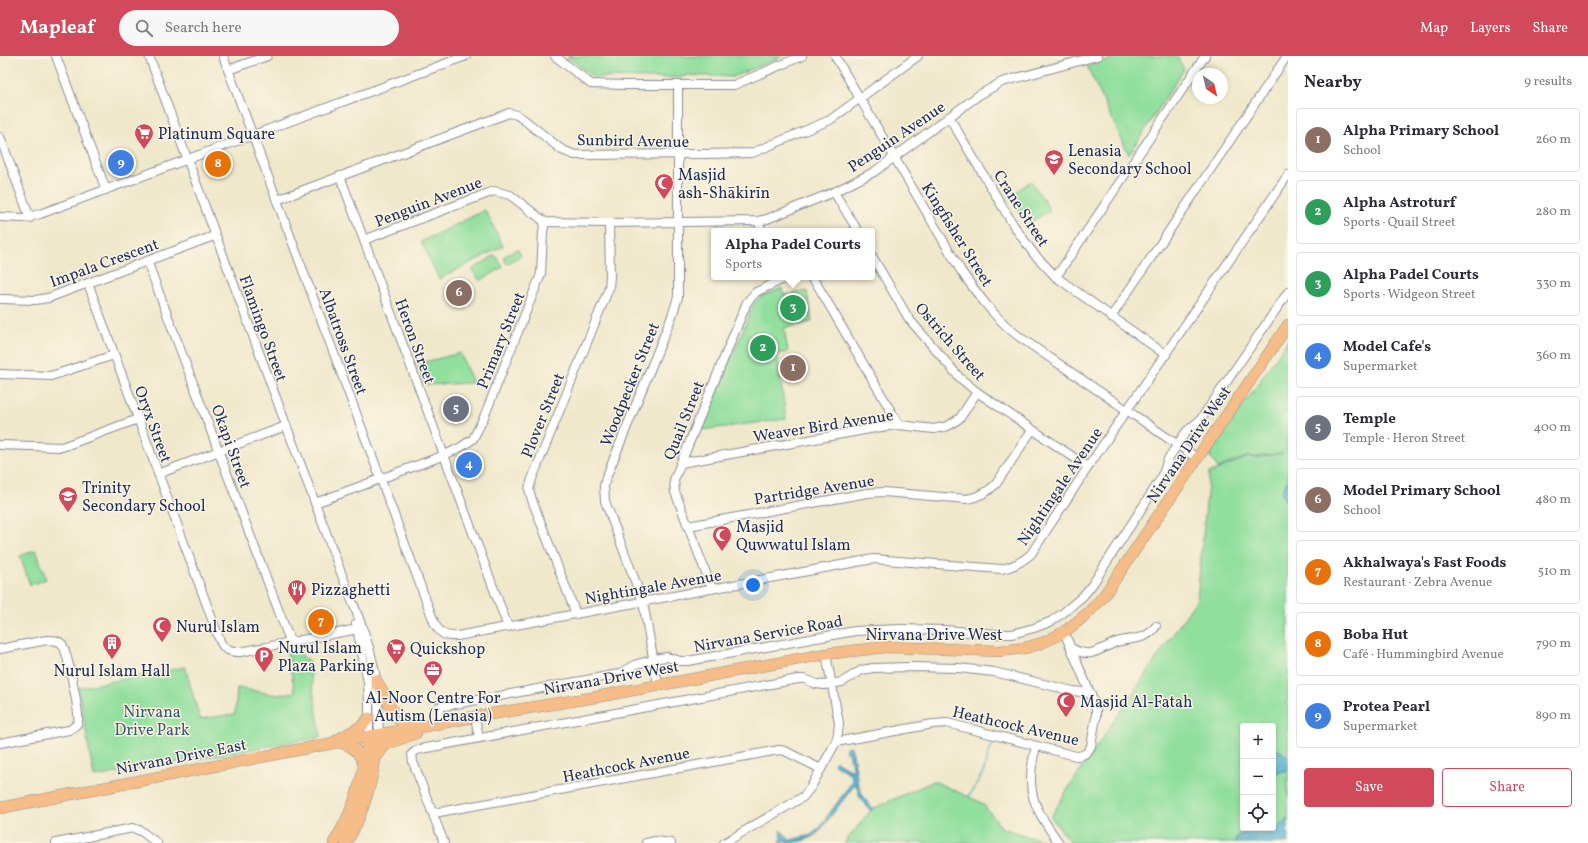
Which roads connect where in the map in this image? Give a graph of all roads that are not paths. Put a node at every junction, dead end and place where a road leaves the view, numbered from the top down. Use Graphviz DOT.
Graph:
graph roads {
  1 [pos="56,56"];
  2 [pos="148,56"];
  3 [pos="223,56"];
  4 [pos="267,56"];
  5 [pos="466,56"];
  6 [pos="555,56"];
  7 [pos="802,56"];
  8 [pos="835,56"];
  9 [pos="918,56"];
  10 [pos="1097,56"];
  11 [pos="1205,56"];
  12 [pos="1287,56"];
  13 [pos="228,70"];
  14 [pos="678,85"];
  15 [pos="861,98"];
  16 [pos="949,117"];
  17 [pos="252,135"];
  18 [pos="0,137"];
  19 [pos="678,154"];
  20 [pos="895,157"];
  21 [pos="187,159"];
  22 [pos="1288,175"];
  23 [pos="340,176"];
  24 [pos="106,190"];
  25 [pos="834,192"];
  26 [pos="276,200"];
  27 [pos="0,218"];
  28 [pos="30,218"];
  29 [pos="678,221"];
  30 [pos="758,221"];
  31 [pos="546,222"];
  32 [pos="609,223"];
  33 [pos="761,228"];
  34 [pos="856,228"];
  35 [pos="214,236"];
  36 [pos="364,240"];
  37 [pos="147,261"];
  38 [pos="875,261"];
  39 [pos="1056,277"];
  40 [pos="779,280"];
  41 [pos="813,280"];
  42 [pos="88,283"];
  43 [pos="1288,292"];
  44 [pos="0,299"];
  45 [pos="1111,317"];
  46 [pos="1288,325"];
  47 [pos="114,355"];
  48 [pos="1166,355"];
  49 [pos="0,374"];
  50 [pos="977,392"];
  51 [pos="1128,411"];
  52 [pos="138,420"];
  53 [pos="899,425"];
  54 [pos="286,426"];
  55 [pos="1032,430"];
  56 [pos="1177,444"];
  57 [pos="0,445"];
  58 [pos="219,451"];
  59 [pos="445,455"];
  60 [pos="1197,458"];
  61 [pos="681,463"];
  62 [pos="1088,467"];
  63 [pos="158,474"];
  64 [pos="381,479"];
  65 [pos="315,503"];
  66 [pos="688,526"];
  67 [pos="712,590"];
  68 [pos="643,602"];
  69 [pos="576,614"];
  70 [pos="1156,626"];
  71 [pos="508,627"];
  72 [pos="360,629"];
  73 [pos="1064,632"];
  74 [pos="441,634"];
  75 [pos="290,641"];
  76 [pos="0,649"];
  77 [pos="1073,650"];
  78 [pos="826,654"];
  79 [pos="654,659"];
  80 [pos="376,680"];
  81 [pos="832,684"];
  82 [pos="658,685"];
  83 [pos="1091,693"];
  84 [pos="475,717"];
  85 [pos="369,718"];
  86 [pos="438,724"];
  87 [pos="412,729"];
  88 [pos="374,736"];
  89 [pos="480,738"];
  90 [pos="836,742"];
  91 [pos="0,743"];
  92 [pos="336,743"];
  93 [pos="1036,746"];
  94 [pos="376,758"];
  95 [pos="821,769"];
  96 [pos="364,770"];
  97 [pos="0,808"];
  98 [pos="434,813"];
  99 [pos="56,843"];
  100 [pos="157,843"];
  101 [pos="334,843"];
  102 [pos="346,843"];
  103 [pos="444,843"];
  104 [pos="646,843"];
  105 [pos="671,843"];
  106 [pos="724,843"];
  107 [pos="1059,843"];
  1 -- 24 [label="street"];
  2 -- 21 [label="street, Flamingo Street"];
  3 -- 13 [label="street, Albatross Street"];
  4 -- 13 [label="street"];
  5 -- 17 [label="street"];
  6 -- 14 [label="street"];
  7 -- 14 [label="street"];
  8 -- 15 [label="street, Kingfisher Street"];
  9 -- 15 [label="street, Sunbird Avenue"];
  10 -- 16 [label="street, Penguin Avenue"];
  11 -- 39 [label="street"];
  12 -- 45 [label="street"];
  13 -- 17 [label="street, Albatross Street"];
  14 -- 19 [label="street, Woodpecker Street"];
  15 -- 19 [label="street, Sunbird Avenue"];
  15 -- 20 [label="street, Kingfisher Street"];
  16 -- 20 [label="street, Penguin Avenue"];
  16 -- 39 [label="street, Crane Street"];
  17 -- 21 [label="street"];
  17 -- 26 [label="street, Albatross Street"];
  18 -- 28 [label="street"];
  19 -- 23 [label="street, Sunbird Avenue"];
  19 -- 29 [label="street, Woodpecker Street"];
  20 -- 25 [label="street, Penguin Avenue"];
  20 -- 51 [label="street, Kingfisher Street"];
  21 -- 24 [label="street"];
  21 -- 35 [label="street, Flamingo Street"];
  22 -- 48 [label="street, Nightingale Avenue"];
  23 -- 26 [label="street, Sunbird Avenue"];
  23 -- 36 [label="street, Heron Street"];
  24 -- 28 [label="street"];
  25 -- 30 [label="street, Penguin Avenue"];
  25 -- 34 [label="street"];
  26 -- 64 [label="street, Albatross Street"];
  27 -- 28 [label="street"];
  29 -- 30 [label="street, Penguin Avenue"];
  29 -- 32 [label="street, Penguin Avenue"];
  29 -- 68 [label="street, Woodpecker Street"];
  30 -- 33 [label="street"];
  31 -- 32 [label="street, Penguin Avenue"];
  31 -- 36 [label="street, Penguin Avenue"];
  31 -- 59 [label="street, Primary Street"];
  32 -- 69 [label="street, Plover Street"];
  35 -- 37 [label="street, Impala Crescent"];
  35 -- 54 [label="street, Flamingo Street"];
  36 -- 59 [label="street, Heron Street"];
  37 -- 42 [label="street, Impala Crescent"];
  37 -- 58 [label="street, Okapi Street"];
  38 -- 50 [label="street, Ostrich Street"];
  39 -- 45 [label="street, Crane Street"];
  40 -- 61 [label="street, Quail Street"];
  41 -- 53 [label="street"];
  42 -- 44 [label="street, Impala Crescent"];
  42 -- 47 [label="street, Oryx Street"];
  43 -- 56 [label="street, Nirvana Service Road"];
  45 -- 48 [label="street, Crane Street"];
  46 -- 60 [label="main road, Nirvana Drive West"];
  47 -- 49 [label="street"];
  47 -- 52 [label="street, Oryx Street"];
  48 -- 51 [label="street, Nightingale Avenue"];
  50 -- 53 [label="street, Weaver Bird Avenue"];
  50 -- 55 [label="street, Ostrich Street"];
  51 -- 56 [label="street, Kingfisher Street"];
  51 -- 62 [label="street, Nightingale Avenue"];
  52 -- 57 [label="street"];
  52 -- 63 [label="street, Oryx Street"];
  53 -- 61 [label="street, Weaver Bird Avenue"];
  54 -- 58 [label="street"];
  54 -- 65 [label="street, Flamingo Street"];
  55 -- 62 [label="street, Ostrich Street"];
  55 -- 66 [label="street, Partridge Avenue"];
  56 -- 60 [label="street, Kingfisher Street"];
  56 -- 79 [label="street, Nirvana Service Road"];
  58 -- 63 [label="street"];
  58 -- 75 [label="street, Okapi Street"];
  59 -- 64 [label="street, Primary Street"];
  59 -- 71 [label="street, Heron Street"];
  60 -- 73 [label="main road, Nirvana Drive West"];
  61 -- 66 [label="street, Quail Street"];
  62 -- 67 [label="street, Nightingale Avenue"];
  63 -- 75 [label="street, Oryx Street"];
  64 -- 65 [label="street, Primary Street"];
  64 -- 74 [label="street, Albatross Street"];
  65 -- 72 [label="street, Flamingo Street"];
  66 -- 67 [label="street, Quail Street"];
  67 -- 68 [label="street, Nightingale Avenue"];
  68 -- 69 [label="street, Nightingale Avenue"];
  68 -- 79 [label="street, Woodpecker Street"];
  69 -- 71 [label="street, Nightingale Avenue"];
  70 -- 77 [label="street"];
  71 -- 74 [label="street, Nightingale Avenue"];
  72 -- 75 [label="street"];
  72 -- 80 [label="street, Flamingo Street"];
  72 -- 85 [label="street, Flamingo Street"];
  73 -- 77 [label="street, Heathcock Avenue"];
  73 -- 78 [label="main road, Nirvana Drive West"];
  76 -- 91 [label="street"];
  77 -- 83 [label="street, Heathcock Avenue"];
  78 -- 81 [label="street"];
  78 -- 82 [label="main road, Nirvana Drive West"];
  79 -- 82 [label="street, Woodpecker Street"];
  79 -- 86 [label="street, Nirvana Service Road"];
  80 -- 87 [label="main road"];
  80 -- 88 [label="street, Flamingo Street"];
  81 -- 83 [label="street"];
  81 -- 89 [label="street"];
  81 -- 90 [label="street"];
  82 -- 84 [label="main road, Nirvana Drive West"];
  83 -- 93 [label="street, Heathcock Avenue"];
  84 -- 86 [label="main road, Nirvana Drive West"];
  84 -- 89 [label="street"];
  85 -- 88 [label="street, Flamingo Street"];
  85 -- 92 [label="main road"];
  86 -- 87 [label="main road, Nirvana Drive West"];
  86 -- 94 [label="main road"];
  87 -- 88 [label="main road, Nirvana Drive West"];
  88 -- 92 [label="main road, Nirvana Drive East"];
  88 -- 94 [label="main road"];
  88 -- 96 [label="main road"];
  89 -- 98 [label="street"];
  90 -- 93 [label="street, Heathcock Avenue"];
  90 -- 95 [label="street"];
  92 -- 96 [label="main road"];
  92 -- 97 [label="main road, Nirvana Drive East"];
  93 -- 107 [label="street"];
  94 -- 102 [label="main road"];
  95 -- 98 [label="street, Heathcock Avenue"];
  95 -- 106 [label="street"];
  96 -- 101 [label="main road"];
  98 -- 103 [label="street"];
  99 -- 100 [label="street"];
  104 -- 105 [label="street"];
}
